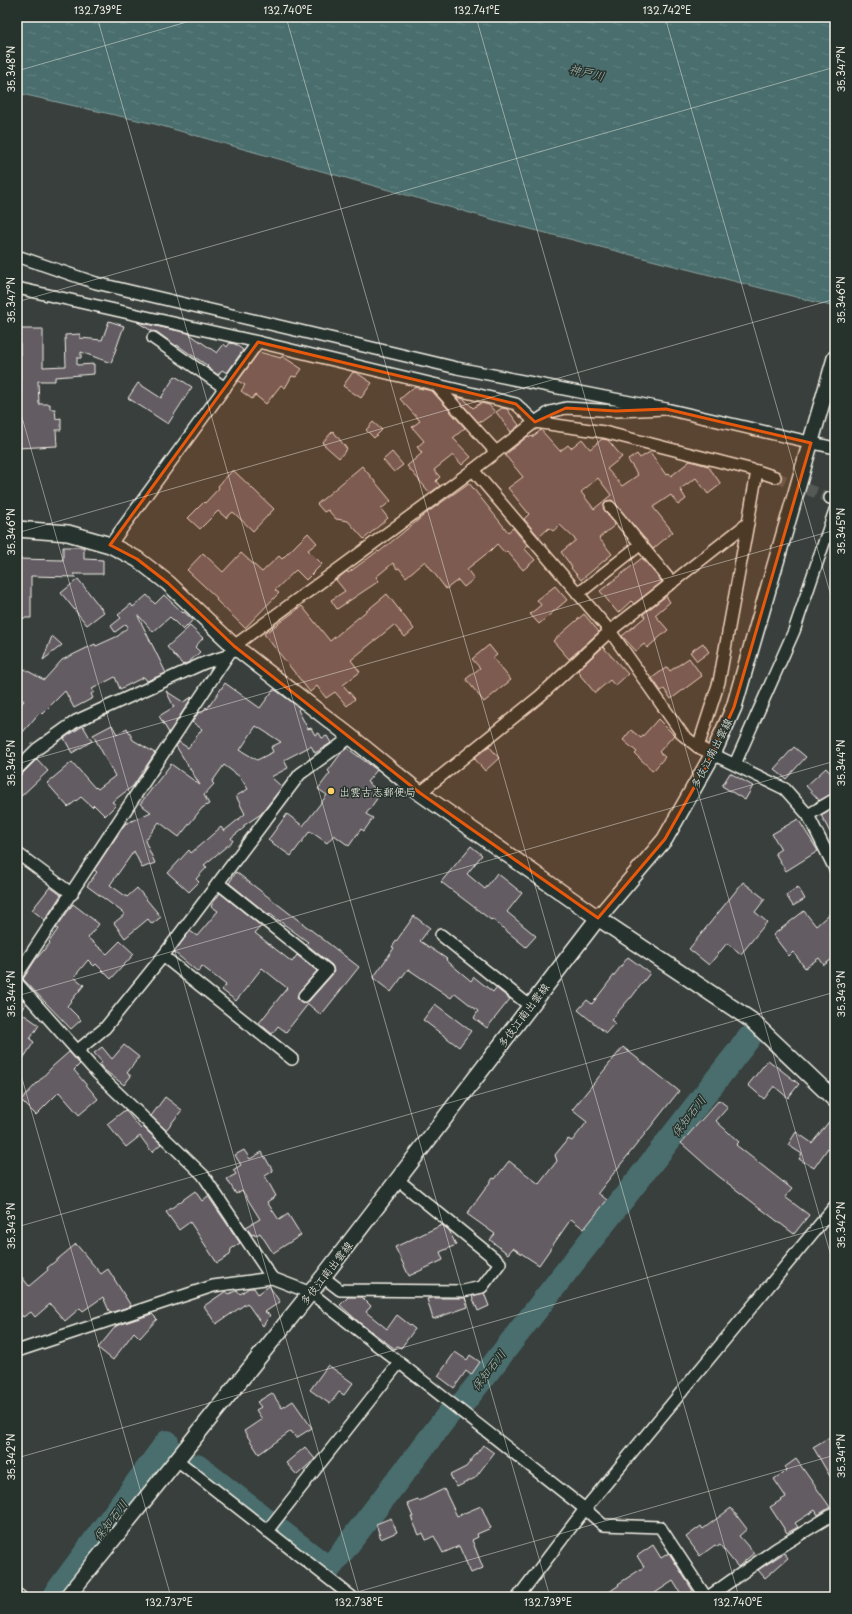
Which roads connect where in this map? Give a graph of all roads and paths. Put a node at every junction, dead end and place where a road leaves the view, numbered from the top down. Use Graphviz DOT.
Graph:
graph roads {
  1 [pos="17,256"];
  2 [pos="17,288"];
  3 [pos="152,338"];
  4 [pos="258,342"];
  5 [pos="835,358"];
  6 [pos="436,385"];
  7 [pos="225,388"];
  8 [pos="666,409"];
  9 [pos="535,422"];
  10 [pos="811,443"];
  11 [pos="835,448"];
  12 [pos="496,452"];
  13 [pos="473,470"];
  14 [pos="757,471"];
  15 [pos="775,477"];
  16 [pos="610,507"];
  17 [pos="835,510"];
  18 [pos="748,523"];
  19 [pos="17,529"];
  20 [pos="641,544"];
  21 [pos="110,545"];
  22 [pos="672,583"];
  23 [pos="578,594"];
  24 [pos="610,632"];
  25 [pos="230,651"];
  26 [pos="351,737"];
  27 [pos="698,747"];
  28 [pos="713,754"];
  29 [pos="735,764"];
  30 [pos="17,769"];
  31 [pos="420,793"];
  32 [pos="835,799"];
  33 [pos="808,815"];
  34 [pos="17,853"];
  35 [pos="835,869"];
  36 [pos="218,883"];
  37 [pos="72,894"];
  38 [pos="598,918"];
  39 [pos="441,935"];
  40 [pos="163,956"];
  41 [pos="17,975"];
  42 [pos="17,984"];
  43 [pos="304,996"];
  44 [pos="530,1006"];
  45 [pos="78,1050"];
  46 [pos="292,1059"];
  47 [pos="835,1100"];
  48 [pos="398,1180"];
  49 [pos="835,1206"];
  50 [pos="272,1278"];
  51 [pos="324,1278"];
  52 [pos="311,1293"];
  53 [pos="17,1351"];
  54 [pos="399,1363"];
  55 [pos="177,1460"];
  56 [pos="585,1509"];
  57 [pos="835,1513"];
  58 [pos="267,1531"];
  59 [pos="17,1594"];
  60 [pos="20,1597"];
  61 [pos="68,1597"];
  62 [pos="352,1597"];
  63 [pos="518,1597"];
  64 [pos="707,1597"];
  1 -- 8 [label="street"];
  2 -- 4 [label="street"];
  3 -- 7 [label="street"];
  4 -- 6 [label="street"];
  4 -- 7 [label="street"];
  5 -- 10 [label="main road, 多伎江南出雲線"];
  6 -- 9 [label="street"];
  6 -- 12 [label="street"];
  7 -- 21 [label="street"];
  8 -- 9 [label="street"];
  8 -- 10 [label="street"];
  9 -- 12 [label="street"];
  9 -- 14 [label="street"];
  10 -- 11 [label="street"];
  10 -- 28 [label="main road, 多伎江南出雲線"];
  12 -- 13 [label="street"];
  13 -- 23 [label="street"];
  13 -- 25 [label="street"];
  14 -- 15 [label="street"];
  14 -- 18 [label="street"];
  16 -- 20 [label="street"];
  17 -- 29 [label="street"];
  18 -- 22 [label="street"];
  18 -- 27 [label="street"];
  19 -- 21 [label="main road"];
  20 -- 22 [label="street"];
  20 -- 23 [label="street"];
  21 -- 25 [label="main road"];
  22 -- 24 [label="street"];
  23 -- 24 [label="street"];
  24 -- 27 [label="street"];
  24 -- 31 [label="street"];
  25 -- 26 [label="main road"];
  25 -- 30 [label="street"];
  25 -- 37 [label="street"];
  26 -- 31 [label="main road"];
  26 -- 36 [label="street"];
  27 -- 28 [label="street"];
  28 -- 29 [label="street"];
  28 -- 38 [label="main road, 多伎江南出雲線"];
  29 -- 33 [label="street"];
  31 -- 38 [label="main road"];
  32 -- 33 [label="street"];
  33 -- 35 [label="street"];
  34 -- 37 [label="street"];
  36 -- 40 [label="street"];
  36 -- 43 [label="street"];
  37 -- 41 [label="street"];
  38 -- 44 [label="main road, 多伎江南出雲線"];
  38 -- 47 [label="main road"];
  39 -- 44 [label="street"];
  40 -- 45 [label="street"];
  40 -- 46 [label="street"];
  42 -- 45 [label="street"];
  44 -- 48 [label="main road, 多伎江南出雲線"];
  45 -- 50 [label="street"];
  48 -- 51 [label="main road, 多伎江南出雲線"];
  48 -- 51 [label="street"];
  49 -- 56 [label="street"];
  50 -- 52 [label="street"];
  50 -- 53 [label="street"];
  51 -- 52 [label="main road, 多伎江南出雲線"];
  52 -- 54 [label="street"];
  52 -- 55 [label="main road, 多伎江南出雲線"];
  54 -- 56 [label="street"];
  54 -- 58 [label="street"];
  55 -- 58 [label="street"];
  55 -- 61 [label="main road, 多伎江南出雲線"];
  56 -- 63 [label="street"];
  56 -- 64 [label="street"];
  57 -- 64 [label="street"];
  58 -- 62 [label="street"];
  59 -- 60 [label="street"];
}
